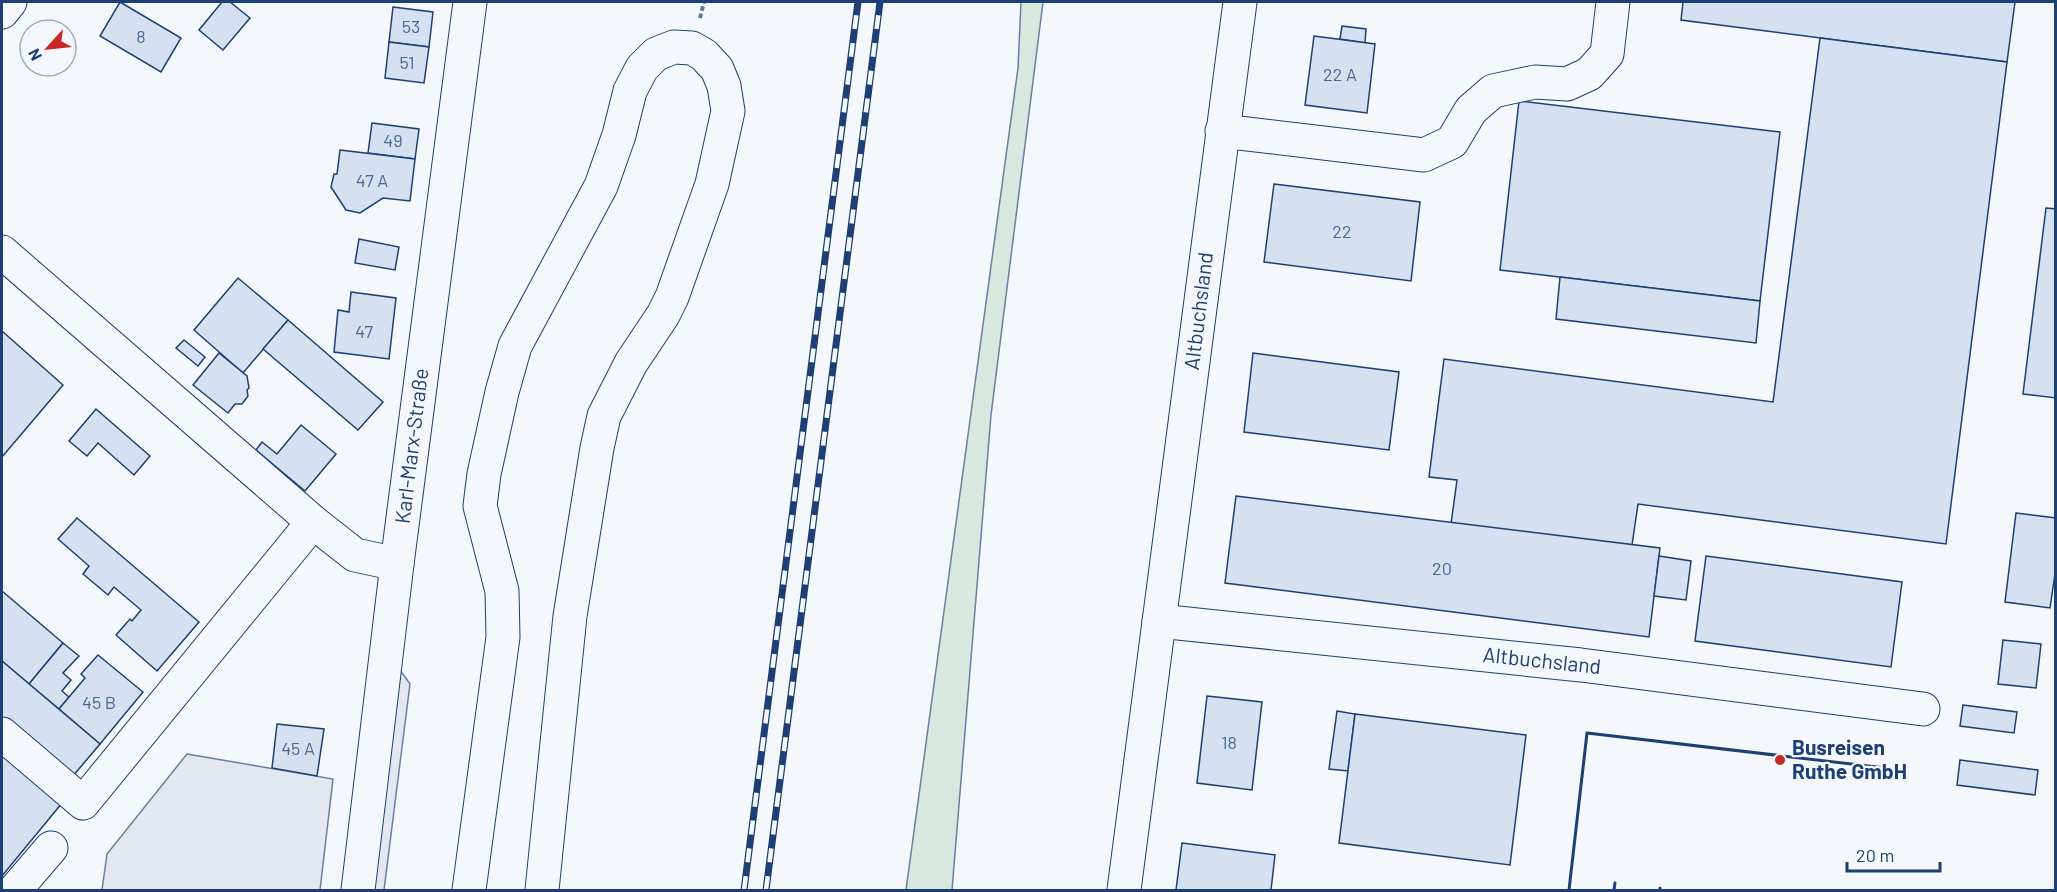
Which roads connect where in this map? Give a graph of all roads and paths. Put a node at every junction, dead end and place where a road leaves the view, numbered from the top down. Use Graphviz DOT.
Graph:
graph roads {
  1 [pos="10,2"];
  2 [pos="470,2"];
  3 [pos="1240,2"];
  4 [pos="1613,2"];
  5 [pos="2,12"];
  6 [pos="1222,131"];
  7 [pos="2,252"];
  8 [pos="313,522"];
  9 [pos="397,564"];
  10 [pos="1159,621"];
  11 [pos="1923,709"];
  12 [pos="2,735"];
  13 [pos="51,848"];
  14 [pos="15,891"];
  15 [pos="358,891"];
  16 [pos="470,891"];
  17 [pos="542,891"];
  18 [pos="1124,891"];
  1 -- 5 [label="street"];
  2 -- 9 [label="street, Karl-Marx-Straße"];
  3 -- 6 [label="street, Altbuchsland"];
  4 -- 6 [label="street"];
  6 -- 10 [label="street, Altbuchsland"];
  7 -- 8 [label="street"];
  8 -- 9 [label="street"];
  8 -- 12 [label="street"];
  9 -- 15 [label="street, Karl-Marx-Straße"];
  10 -- 11 [label="street, Altbuchsland"];
  10 -- 18 [label="street, Altbuchsland"];
  13 -- 14 [label="street"];
  16 -- 17 [label="street"];
}
